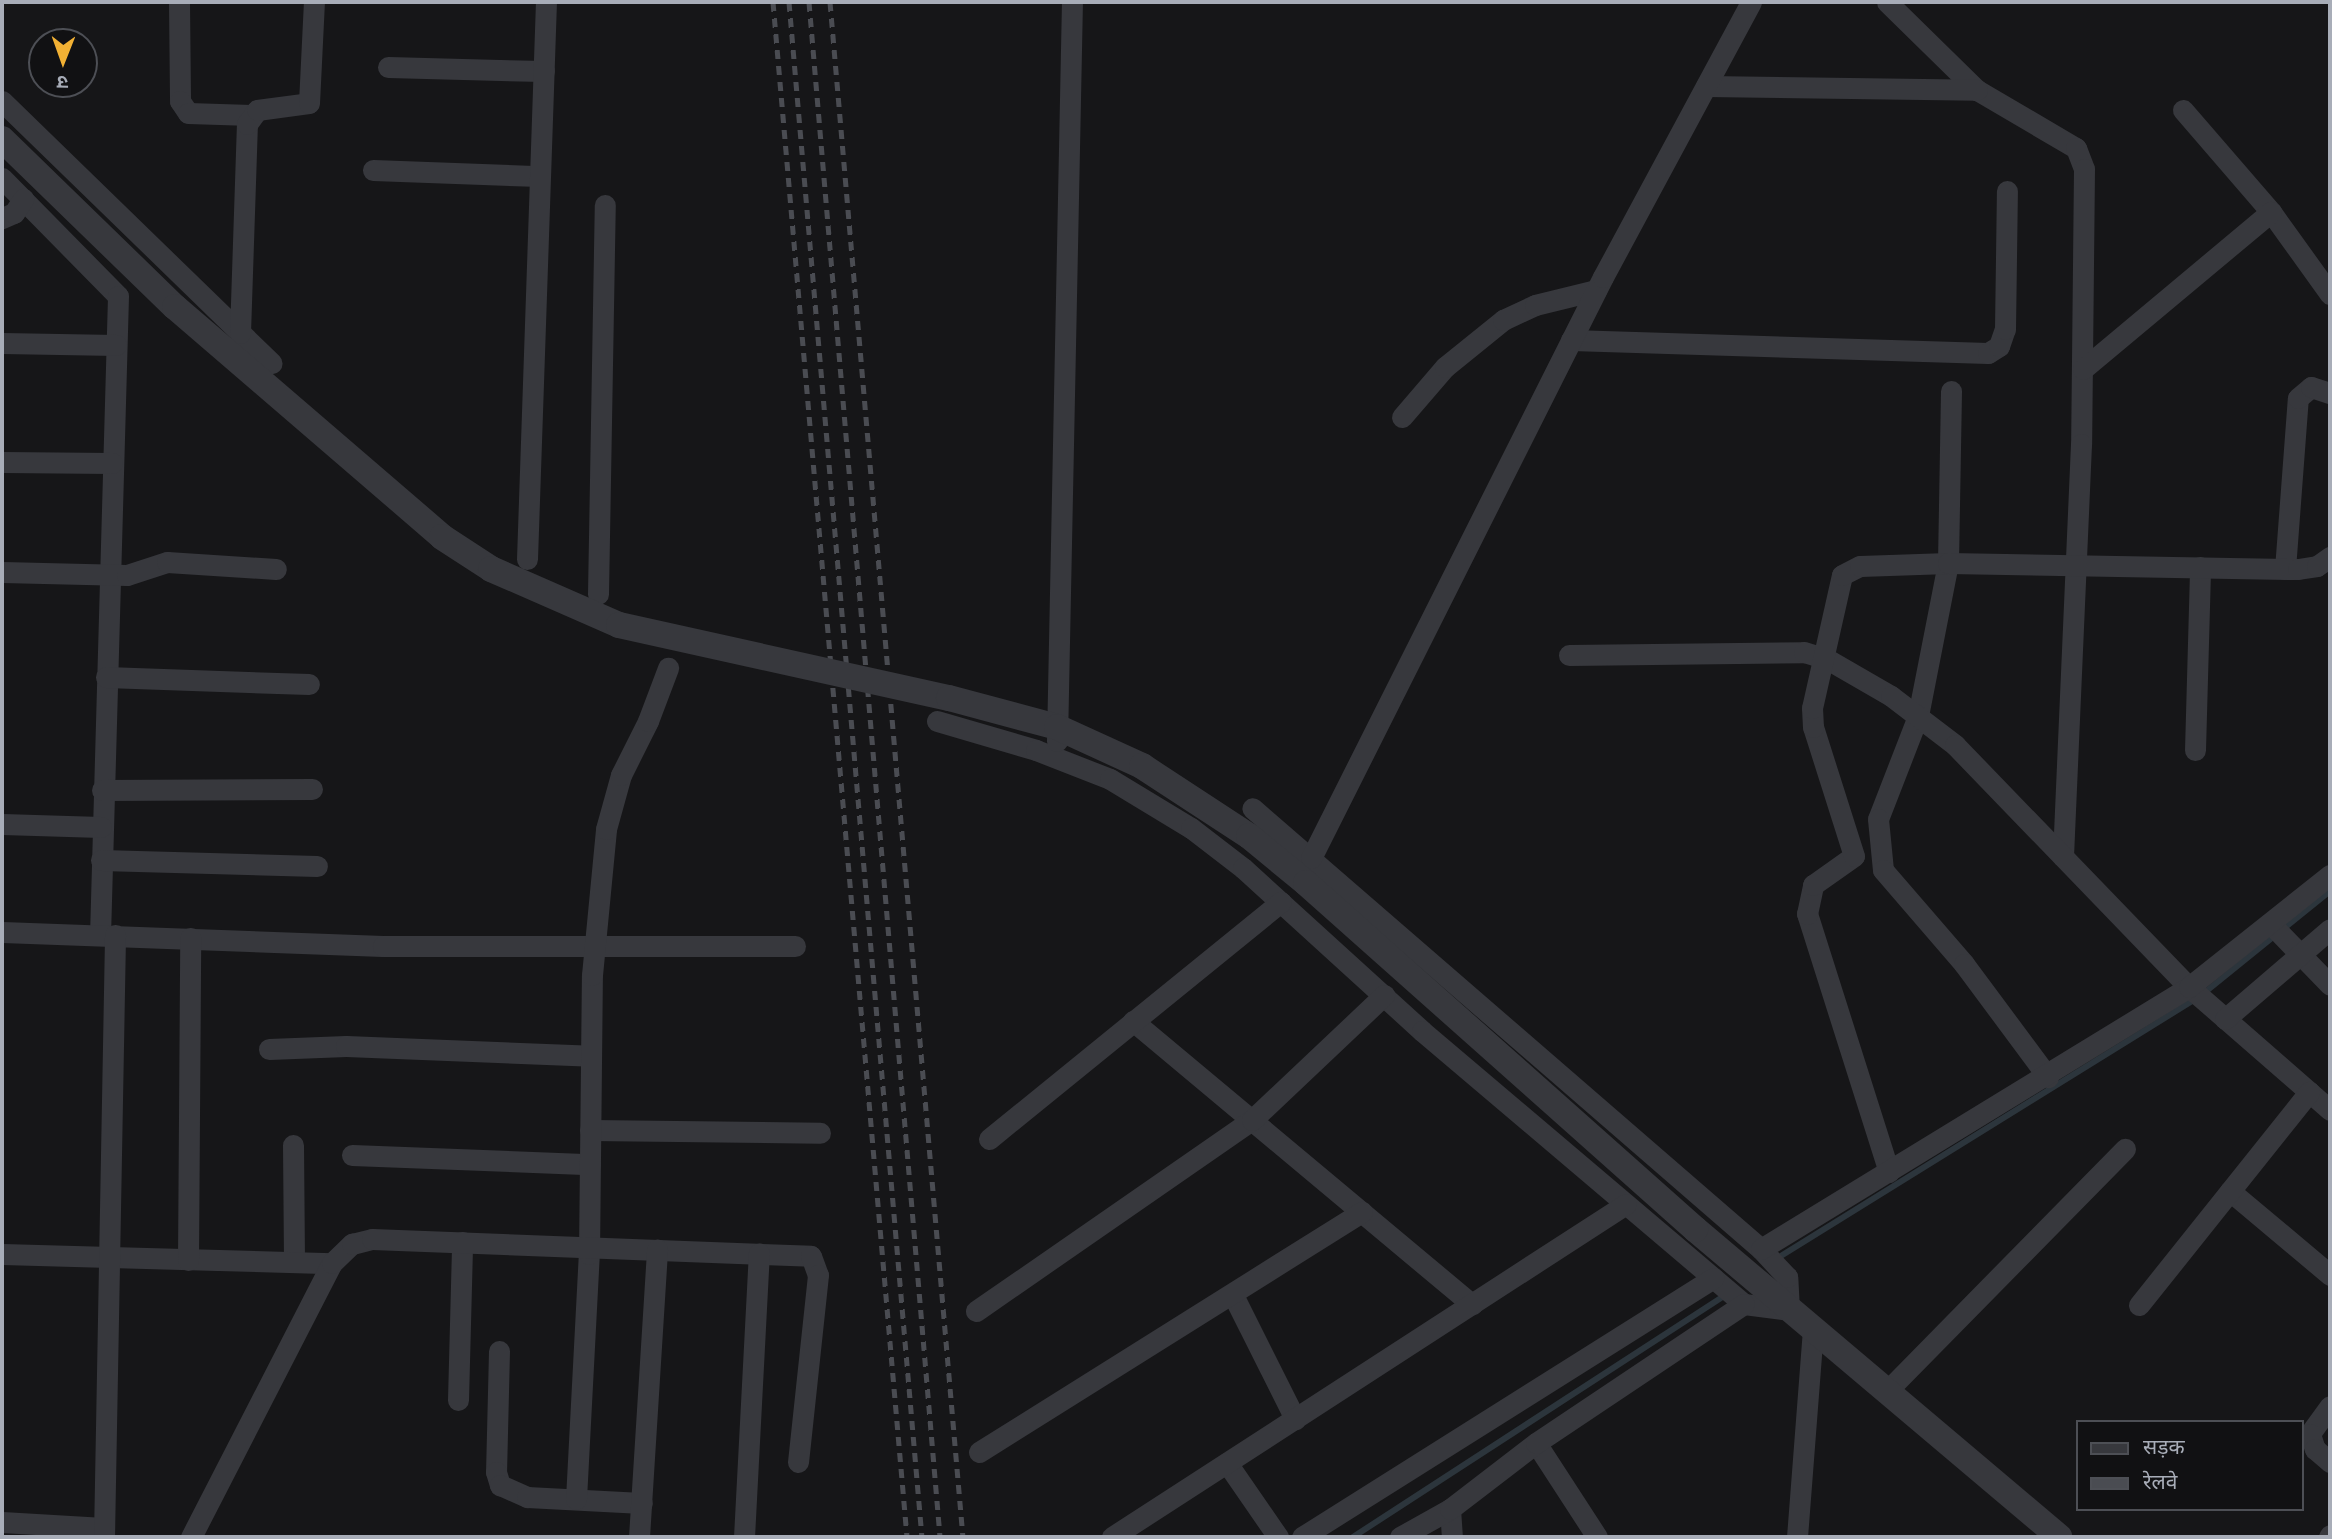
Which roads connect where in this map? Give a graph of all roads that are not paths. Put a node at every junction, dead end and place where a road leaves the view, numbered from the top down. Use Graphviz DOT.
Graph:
graph roads {
  1 [pos="179,2"];
  2 [pos="314,2"];
  3 [pos="547,2"];
  4 [pos="1072,2"];
  5 [pos="1751,2"];
  6 [pos="1887,2"];
  7 [pos="388,66"];
  8 [pos="544,71"];
  9 [pos="1706,86"];
  10 [pos="1977,90"];
  11 [pos="2,102"];
  12 [pos="2183,110"];
  13 [pos="251,115"];
  14 [pos="2,139"];
  15 [pos="373,170"];
  16 [pos="540,176"];
  17 [pos="2,178"];
  18 [pos="2007,191"];
  19 [pos="23,200"];
  20 [pos="605,205"];
  21 [pos="2271,212"];
  22 [pos="2,218"];
  23 [pos="1596,290"];
  24 [pos="2330,294"];
  25 [pos="240,333"];
  26 [pos="1571,340"];
  27 [pos="2,343"];
  28 [pos="116,345"];
  29 [pos="271,363"];
  30 [pos="2083,369"];
  31 [pos="1951,391"];
  32 [pos="2330,393"];
  33 [pos="1402,417"];
  34 [pos="2,462"];
  35 [pos="112,463"];
  36 [pos="2330,558"];
  37 [pos="527,559"];
  38 [pos="1948,563"];
  39 [pos="2075,566"];
  40 [pos="2200,568"];
  41 [pos="276,569"];
  42 [pos="2285,569"];
  43 [pos="2,572"];
  44 [pos="108,575"];
  45 [pos="598,593"];
  46 [pos="1569,655"];
  47 [pos="1827,659"];
  48 [pos="668,668"];
  49 [pos="106,677"];
  50 [pos="309,684"];
  51 [pos="1918,716"];
  52 [pos="937,721"];
  53 [pos="2195,750"];
  54 [pos="1057,758"];
  55 [pos="312,789"];
  56 [pos="102,790"];
  57 [pos="1252,808"];
  58 [pos="2,824"];
  59 [pos="101,827"];
  60 [pos="2063,856"];
  61 [pos="1311,858"];
  62 [pos="101,860"];
  63 [pos="317,866"];
  64 [pos="2330,875"];
  65 [pos="1281,902"];
  66 [pos="2330,929"];
  67 [pos="2,932"];
  68 [pos="108,935"];
  69 [pos="2283,936"];
  70 [pos="190,938"];
  71 [pos="795,946"];
  72 [pos="595,949"];
  73 [pos="2330,985"];
  74 [pos="2192,989"];
  75 [pos="1384,995"];
  76 [pos="2218,1013"];
  77 [pos="1133,1021"];
  78 [pos="269,1049"];
  79 [pos="591,1056"];
  80 [pos="2048,1077"];
  81 [pos="2309,1092"];
  82 [pos="2330,1110"];
  83 [pos="1252,1120"];
  84 [pos="590,1130"];
  85 [pos="820,1132"];
  86 [pos="989,1139"];
  87 [pos="293,1145"];
  88 [pos="2125,1149"];
  89 [pos="352,1155"];
  90 [pos="590,1164"];
  91 [pos="1889,1172"];
  92 [pos="2230,1191"];
  93 [pos="1626,1204"];
  94 [pos="1362,1212"];
  95 [pos="462,1242"];
  96 [pos="589,1247"];
  97 [pos="657,1250"];
  98 [pos="759,1253"];
  99 [pos="2,1254"];
  100 [pos="1769,1257"];
  101 [pos="110,1259"];
  102 [pos="188,1260"];
  103 [pos="294,1262"];
  104 [pos="332,1263"];
  105 [pos="2330,1275"];
  106 [pos="1729,1292"];
  107 [pos="1233,1295"];
  108 [pos="1472,1304"];
  109 [pos="2139,1305"];
  110 [pos="1789,1310"];
  111 [pos="976,1311"];
  112 [pos="1813,1331"];
  113 [pos="499,1350"];
  114 [pos="1886,1392"];
  115 [pos="458,1400"];
  116 [pos="2330,1406"];
  117 [pos="1295,1419"];
  118 [pos="1536,1443"];
  119 [pos="979,1452"];
  120 [pos="798,1462"];
  121 [pos="2330,1462"];
  122 [pos="1227,1463"];
  123 [pos="576,1499"];
  124 [pos="642,1503"];
  125 [pos="1450,1509"];
  126 [pos="2,1522"];
  127 [pos="104,1532"];
  128 [pos="191,1537"];
  129 [pos="639,1537"];
  130 [pos="744,1537"];
  131 [pos="1112,1537"];
  132 [pos="1278,1537"];
  133 [pos="1301,1537"];
  134 [pos="1401,1537"];
  135 [pos="1452,1537"];
  136 [pos="1597,1537"];
  137 [pos="1797,1537"];
  138 [pos="2059,1537"];
  1 -- 13 [label="street"];
  2 -- 13 [label="street"];
  3 -- 8 [label="street"];
  4 -- 54 [label="street"];
  5 -- 9 [label="street"];
  6 -- 10 [label="street"];
  7 -- 8 [label="street"];
  8 -- 16 [label="street"];
  9 -- 10 [label="street"];
  9 -- 23 [label="street"];
  10 -- 30 [label="street"];
  11 -- 25 [label="street"];
  12 -- 21 [label="street"];
  13 -- 25 [label="street"];
  14 -- 110 [label="street, bridge"];
  15 -- 16 [label="street"];
  16 -- 37 [label="street"];
  17 -- 19 [label="street"];
  18 -- 26 [label="street"];
  19 -- 22 [label="street"];
  19 -- 28 [label="street"];
  20 -- 45 [label="street"];
  21 -- 24 [label="street"];
  21 -- 30 [label="street"];
  23 -- 26 [label="street"];
  23 -- 33 [label="street"];
  25 -- 29 [label="street"];
  26 -- 61 [label="street"];
  27 -- 28 [label="street"];
  28 -- 35 [label="street"];
  30 -- 39 [label="street"];
  31 -- 38 [label="street"];
  32 -- 42 [label="street"];
  34 -- 35 [label="street"];
  35 -- 44 [label="street"];
  36 -- 42 [label="street"];
  38 -- 39 [label="street"];
  38 -- 47 [label="street"];
  38 -- 51 [label="street"];
  39 -- 40 [label="street"];
  39 -- 60 [label="street"];
  40 -- 42 [label="street"];
  40 -- 53 [label="street"];
  41 -- 44 [label="street"];
  43 -- 44 [label="street"];
  44 -- 49 [label="street"];
  46 -- 47 [label="street"];
  47 -- 51 [label="street"];
  47 -- 91 [label="street"];
  48 -- 72 [label="street"];
  49 -- 50 [label="street"];
  49 -- 56 [label="street"];
  51 -- 60 [label="street"];
  51 -- 80 [label="street"];
  52 -- 54 [label="street"];
  54 -- 65 [label="street"];
  55 -- 56 [label="street"];
  56 -- 59 [label="street"];
  57 -- 61 [label="street"];
  58 -- 59 [label="street"];
  59 -- 62 [label="street"];
  60 -- 74 [label="street"];
  61 -- 100 [label="street"];
  62 -- 63 [label="street"];
  62 -- 68 [label="street"];
  64 -- 69 [label="street"];
  65 -- 75 [label="street"];
  65 -- 77 [label="street"];
  66 -- 69 [label="street"];
  67 -- 68 [label="street"];
  68 -- 70 [label="street"];
  68 -- 101 [label="street"];
  69 -- 73 [label="street"];
  69 -- 74 [label="street"];
  69 -- 76 [label="street"];
  70 -- 72 [label="street"];
  70 -- 102 [label="street"];
  71 -- 72 [label="street"];
  72 -- 79 [label="street"];
  74 -- 76 [label="street"];
  74 -- 80 [label="street"];
  75 -- 83 [label="street"];
  75 -- 93 [label="street"];
  76 -- 81 [label="street"];
  77 -- 83 [label="street"];
  77 -- 86 [label="street"];
  78 -- 79 [label="street"];
  79 -- 84 [label="street"];
  80 -- 91 [label="street"];
  81 -- 82 [label="street"];
  81 -- 92 [label="street"];
  83 -- 94 [label="street"];
  83 -- 111 [label="street"];
  84 -- 85 [label="street"];
  84 -- 90 [label="street"];
  87 -- 103 [label="street"];
  88 -- 114 [label="street"];
  89 -- 90 [label="street"];
  90 -- 96 [label="street"];
  91 -- 100 [label="street"];
  92 -- 105 [label="street"];
  92 -- 109 [label="street"];
  93 -- 106 [label="street"];
  93 -- 108 [label="street"];
  94 -- 107 [label="street"];
  94 -- 108 [label="street"];
  95 -- 96 [label="street"];
  95 -- 104 [label="street"];
  95 -- 115 [label="street"];
  96 -- 97 [label="street"];
  96 -- 123 [label="street"];
  97 -- 98 [label="street"];
  97 -- 124 [label="street"];
  98 -- 120 [label="street"];
  98 -- 130 [label="street"];
  99 -- 101 [label="street"];
  100 -- 110 [label="street"];
  101 -- 102 [label="street"];
  101 -- 127 [label="street"];
  102 -- 103 [label="street"];
  103 -- 104 [label="street"];
  104 -- 128 [label="street"];
  106 -- 110 [label="street"];
  106 -- 118 [label="street"];
  106 -- 133 [label="street"];
  107 -- 117 [label="street"];
  107 -- 119 [label="street"];
  108 -- 117 [label="street"];
  110 -- 112 [label="street"];
  112 -- 114 [label="street"];
  112 -- 137 [label="street"];
  113 -- 123 [label="street"];
  114 -- 138 [label="street"];
  116 -- 121 [label="street"];
  117 -- 122 [label="street"];
  118 -- 125 [label="street"];
  118 -- 136 [label="street"];
  122 -- 131 [label="street"];
  122 -- 132 [label="street"];
  123 -- 124 [label="street"];
  124 -- 129 [label="street"];
  125 -- 134 [label="street"];
  125 -- 135 [label="street"];
  126 -- 127 [label="street"];
}
